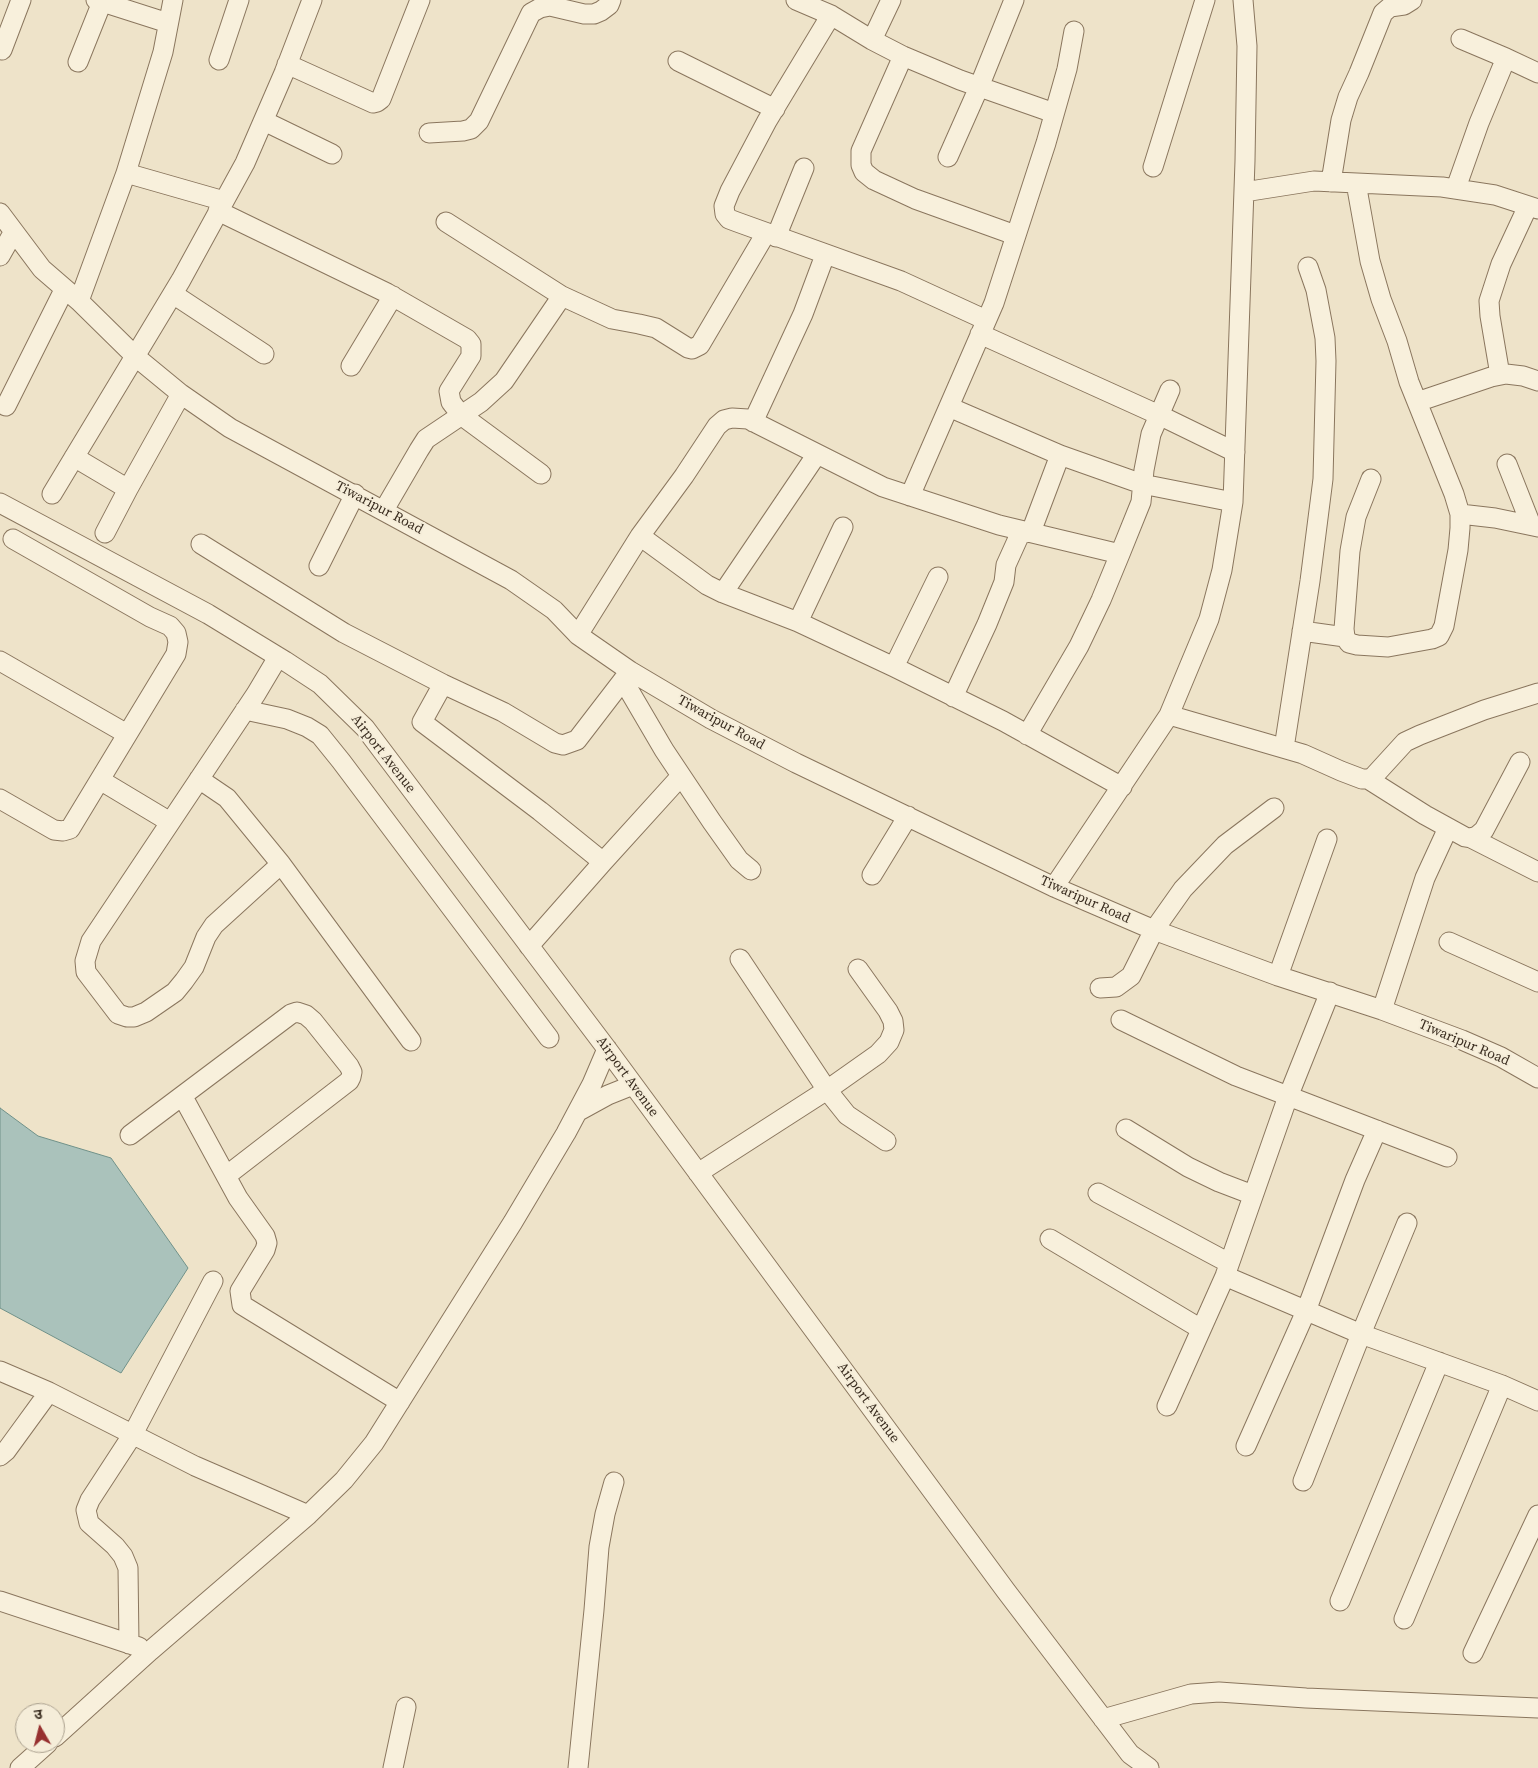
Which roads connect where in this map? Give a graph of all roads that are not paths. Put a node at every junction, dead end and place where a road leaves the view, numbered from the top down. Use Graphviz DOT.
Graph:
graph roads {
  1 [pos="21,0"];
  2 [pos="173,0"];
  3 [pos="239,0"];
  4 [pos="312,0"];
  5 [pos="420,0"];
  6 [pos="611,0"];
  7 [pos="796,0"];
  8 [pos="892,0"];
  9 [pos="1014,0"];
  10 [pos="1205,0"];
  11 [pos="1412,0"];
  12 [pos="99,1"];
  13 [pos="1239,1"];
  14 [pos="1384,3"];
  15 [pos="831,15"];
  16 [pos="168,24"];
  17 [pos="1074,31"];
  18 [pos="1461,39"];
  19 [pos="872,40"];
  20 [pos="2,50"];
  21 [pos="903,56"];
  22 [pos="1506,58"];
  23 [pos="219,60"];
  24 [pos="678,61"];
  25 [pos="78,62"];
  26 [pos="287,64"];
  27 [pos="1538,73"];
  28 [pos="979,87"];
  29 [pos="775,109"];
  30 [pos="1054,113"];
  31 [pos="264,121"];
  32 [pos="428,134"];
  33 [pos="332,154"];
  34 [pos="948,157"];
  35 [pos="1154,167"];
  36 [pos="804,168"];
  37 [pos="126,173"];
  38 [pos="1332,182"];
  39 [pos="1356,183"];
  40 [pos="1456,188"];
  41 [pos="1244,192"];
  42 [pos="221,206"];
  43 [pos="1533,208"];
  44 [pos="0,213"];
  45 [pos="446,222"];
  46 [pos="13,233"];
  47 [pos="771,235"];
  48 [pos="1015,235"];
  49 [pos="825,255"];
  50 [pos="0,256"];
  51 [pos="1308,267"];
  52 [pos="173,294"];
  53 [pos="72,296"];
  54 [pos="393,296"];
  55 [pos="562,296"];
  56 [pos="983,327"];
  57 [pos="264,354"];
  58 [pos="136,356"];
  59 [pos="351,366"];
  60 [pos="1500,375"];
  61 [pos="1538,381"];
  62 [pos="1170,390"];
  63 [pos="181,394"];
  64 [pos="1417,402"];
  65 [pos="6,406"];
  66 [pos="948,407"];
  67 [pos="461,415"];
  68 [pos="1159,415"];
  69 [pos="753,422"];
  70 [pos="1235,452"];
  71 [pos="817,454"];
  72 [pos="1060,455"];
  73 [pos="74,458"];
  74 [pos="1507,464"];
  75 [pos="541,474"];
  76 [pos="1371,479"];
  77 [pos="1142,484"];
  78 [pos="128,489"];
  79 [pos="52,494"];
  80 [pos="355,494"];
  81 [pos="910,496"];
  82 [pos="0,502"];
  83 [pos="1233,502"];
  84 [pos="384,510"];
  85 [pos="1460,514"];
  86 [pos="1535,526"];
  87 [pos="843,527"];
  88 [pos="1031,532"];
  89 [pos="105,533"];
  90 [pos="640,536"];
  91 [pos="13,539"];
  92 [pos="201,544"];
  93 [pos="1120,554"];
  94 [pos="319,566"];
  95 [pos="938,577"];
  96 [pos="723,593"];
  97 [pos="798,622"];
  98 [pos="1302,631"];
  99 [pos="578,635"];
  100 [pos="1345,637"];
  101 [pos="278,657"];
  102 [pos="0,661"];
  103 [pos="894,667"];
  104 [pos="627,675"];
  105 [pos="443,684"];
  106 [pos="1538,693"];
  107 [pos="953,697"];
  108 [pos="245,710"];
  109 [pos="1169,715"];
  110 [pos="126,734"];
  111 [pos="1027,734"];
  112 [pos="1284,748"];
  113 [pos="1520,762"];
  114 [pos="681,776"];
  115 [pos="199,779"];
  116 [pos="1368,779"];
  117 [pos="100,780"];
  118 [pos="1122,787"];
  119 [pos="0,798"];
  120 [pos="1274,808"];
  121 [pos="908,816"];
  122 [pos="170,822"];
  123 [pos="1448,828"];
  124 [pos="1471,838"];
  125 [pos="1327,839"];
  126 [pos="602,862"];
  127 [pos="282,864"];
  128 [pos="751,870"];
  129 [pos="1538,872"];
  130 [pos="872,875"];
  131 [pos="1054,887"];
  132 [pos="1154,930"];
  133 [pos="1449,942"];
  134 [pos="529,946"];
  135 [pos="740,959"];
  136 [pos="858,969"];
  137 [pos="1278,976"];
  138 [pos="1538,982"];
  139 [pos="1100,988"];
  140 [pos="1330,992"];
  141 [pos="1382,1010"];
  142 [pos="1121,1020"];
  143 [pos="549,1038"];
  144 [pos="411,1041"];
  145 [pos="607,1049"];
  146 [pos="1538,1077"];
  147 [pos="633,1084"];
  148 [pos="828,1090"];
  149 [pos="1288,1096"];
  150 [pos="182,1097"];
  151 [pos="577,1112"];
  152 [pos="1126,1129"];
  153 [pos="1377,1130"];
  154 [pos="130,1135"];
  155 [pos="886,1141"];
  156 [pos="1447,1157"];
  157 [pos="698,1173"];
  158 [pos="226,1176"];
  159 [pos="1098,1193"];
  160 [pos="1253,1194"];
  161 [pos="1408,1223"];
  162 [pos="1050,1239"];
  163 [pos="1227,1269"];
  164 [pos="213,1281"];
  165 [pos="1306,1311"];
  166 [pos="1201,1329"];
  167 [pos="1361,1334"];
  168 [pos="1439,1362"];
  169 [pos="0,1371"];
  170 [pos="1502,1385"];
  171 [pos="49,1392"];
  172 [pos="1538,1401"];
  173 [pos="400,1402"];
  174 [pos="1167,1406"];
  175 [pos="133,1434"];
  176 [pos="1246,1446"];
  177 [pos="0,1456"];
  178 [pos="1303,1481"];
  179 [pos="614,1482"];
  180 [pos="308,1515"];
  181 [pos="1538,1515"];
  182 [pos="0,1601"];
  183 [pos="1340,1601"];
  184 [pos="1404,1619"];
  185 [pos="130,1644"];
  186 [pos="150,1651"];
  187 [pos="1473,1653"];
  188 [pos="406,1707"];
  189 [pos="1538,1708"];
  190 [pos="1103,1719"];
  191 [pos="65,1727"];
  192 [pos="37,1753"];
  193 [pos="1132,1761"];
  194 [pos="20,1768"];
  195 [pos="393,1768"];
  196 [pos="578,1768"];
  197 [pos="1149,1768"];
  1 -- 20 [label="street"];
  2 -- 16 [label="street"];
  3 -- 23 [label="street"];
  4 -- 26 [label="street"];
  5 -- 26 [label="street"];
  6 -- 32 [label="street"];
  7 -- 15 [label="street"];
  8 -- 19 [label="street"];
  9 -- 28 [label="street"];
  10 -- 35 [label="street"];
  11 -- 14 [label="street"];
  12 -- 16 [label="street"];
  12 -- 25 [label="street"];
  13 -- 41 [label="street"];
  14 -- 38 [label="street"];
  15 -- 19 [label="street"];
  15 -- 29 [label="street"];
  16 -- 37 [label="street"];
  17 -- 30 [label="street"];
  18 -- 22 [label="street"];
  19 -- 21 [label="street"];
  21 -- 28 [label="street"];
  21 -- 48 [label="street"];
  22 -- 27 [label="street"];
  22 -- 40 [label="street"];
  24 -- 29 [label="street"];
  26 -- 31 [label="street"];
  28 -- 30 [label="street"];
  28 -- 34 [label="street"];
  29 -- 47 [label="street"];
  30 -- 48 [label="street"];
  31 -- 33 [label="street"];
  31 -- 42 [label="street"];
  36 -- 47 [label="street"];
  37 -- 42 [label="street"];
  37 -- 53 [label="street"];
  38 -- 39 [label="street"];
  38 -- 41 [label="street"];
  39 -- 40 [label="street"];
  39 -- 64 [label="street"];
  40 -- 43 [label="street"];
  41 -- 70 [label="street"];
  42 -- 52 [label="street"];
  42 -- 54 [label="street"];
  43 -- 60 [label="street"];
  44 -- 46 [label="street, Tiwaripur Road"];
  45 -- 55 [label="street"];
  46 -- 50 [label="street"];
  46 -- 53 [label="street, Tiwaripur Road"];
  47 -- 49 [label="street"];
  47 -- 55 [label="street"];
  48 -- 56 [label="street"];
  49 -- 56 [label="street"];
  49 -- 69 [label="street"];
  51 -- 98 [label="street"];
  52 -- 57 [label="street"];
  52 -- 58 [label="street"];
  53 -- 58 [label="street, Tiwaripur Road"];
  53 -- 65 [label="street"];
  54 -- 59 [label="street"];
  54 -- 67 [label="street"];
  55 -- 67 [label="street"];
  56 -- 66 [label="street"];
  56 -- 68 [label="street"];
  58 -- 63 [label="street, Tiwaripur Road"];
  58 -- 73 [label="street"];
  60 -- 61 [label="street"];
  60 -- 64 [label="street"];
  62 -- 68 [label="street"];
  63 -- 78 [label="street"];
  63 -- 80 [label="street, Tiwaripur Road"];
  64 -- 85 [label="street"];
  66 -- 72 [label="street"];
  66 -- 81 [label="street"];
  67 -- 75 [label="street"];
  67 -- 84 [label="street"];
  68 -- 70 [label="street"];
  68 -- 77 [label="street"];
  69 -- 71 [label="street"];
  69 -- 90 [label="street"];
  70 -- 83 [label="street"];
  71 -- 81 [label="street"];
  71 -- 96 [label="street"];
  72 -- 77 [label="street"];
  72 -- 88 [label="street"];
  73 -- 78 [label="street"];
  73 -- 79 [label="street"];
  74 -- 86 [label="street"];
  76 -- 100 [label="street"];
  77 -- 83 [label="street"];
  77 -- 93 [label="street"];
  78 -- 89 [label="street"];
  80 -- 84 [label="street, Tiwaripur Road"];
  80 -- 94 [label="street"];
  81 -- 88 [label="street"];
  82 -- 101 [label="street, Airport Avenue"];
  83 -- 109 [label="street"];
  84 -- 99 [label="street, Tiwaripur Road"];
  85 -- 86 [label="street"];
  85 -- 100 [label="street"];
  87 -- 97 [label="street"];
  88 -- 93 [label="street"];
  88 -- 107 [label="street"];
  90 -- 96 [label="street"];
  90 -- 99 [label="street"];
  91 -- 110 [label="street"];
  92 -- 105 [label="street"];
  93 -- 111 [label="street"];
  95 -- 103 [label="street"];
  96 -- 97 [label="street"];
  97 -- 103 [label="street"];
  98 -- 100 [label="street"];
  98 -- 112 [label="street"];
  99 -- 104 [label="street, Tiwaripur Road"];
  101 -- 108 [label="street"];
  101 -- 134 [label="street, Airport Avenue"];
  102 -- 110 [label="street"];
  103 -- 107 [label="street"];
  104 -- 105 [label="street"];
  104 -- 114 [label="street"];
  104 -- 121 [label="street, Tiwaripur Road"];
  105 -- 126 [label="street"];
  106 -- 116 [label="street"];
  107 -- 111 [label="street"];
  108 -- 115 [label="street"];
  108 -- 143 [label="street"];
  109 -- 112 [label="street"];
  109 -- 118 [label="street"];
  110 -- 117 [label="street"];
  111 -- 118 [label="street"];
  112 -- 116 [label="street"];
  113 -- 124 [label="street"];
  114 -- 126 [label="street"];
  114 -- 128 [label="street"];
  115 -- 122 [label="street"];
  115 -- 127 [label="street"];
  116 -- 123 [label="street"];
  117 -- 119 [label="street"];
  117 -- 122 [label="street"];
  118 -- 131 [label="street"];
  120 -- 132 [label="street"];
  121 -- 130 [label="street"];
  121 -- 131 [label="street, Tiwaripur Road"];
  122 -- 127 [label="street"];
  123 -- 124 [label="street"];
  123 -- 141 [label="street"];
  124 -- 129 [label="street"];
  125 -- 137 [label="street"];
  126 -- 134 [label="street"];
  127 -- 144 [label="street"];
  131 -- 132 [label="street, Tiwaripur Road"];
  132 -- 137 [label="street, Tiwaripur Road"];
  132 -- 139 [label="street"];
  133 -- 138 [label="street"];
  134 -- 145 [label="street, Airport Avenue"];
  135 -- 148 [label="street"];
  136 -- 148 [label="street"];
  137 -- 140 [label="street, Tiwaripur Road"];
  140 -- 141 [label="street, Tiwaripur Road"];
  140 -- 149 [label="street"];
  141 -- 146 [label="street, Tiwaripur Road"];
  142 -- 149 [label="street"];
  145 -- 147 [label="street, Airport Avenue"];
  145 -- 151 [label="street"];
  147 -- 151 [label="street"];
  147 -- 157 [label="street, Airport Avenue"];
  148 -- 155 [label="street"];
  148 -- 157 [label="street"];
  149 -- 153 [label="street"];
  149 -- 160 [label="street"];
  150 -- 154 [label="street"];
  150 -- 158 [label="street"];
  150 -- 158 [label="street"];
  151 -- 173 [label="street"];
  152 -- 160 [label="street"];
  153 -- 156 [label="street"];
  153 -- 165 [label="street"];
  157 -- 190 [label="street, Airport Avenue"];
  158 -- 173 [label="street"];
  159 -- 163 [label="street"];
  160 -- 163 [label="street"];
  161 -- 167 [label="street"];
  162 -- 166 [label="street"];
  163 -- 165 [label="street"];
  163 -- 166 [label="street"];
  164 -- 175 [label="street"];
  165 -- 167 [label="street"];
  165 -- 176 [label="street"];
  166 -- 174 [label="street"];
  167 -- 168 [label="street"];
  167 -- 178 [label="street"];
  168 -- 170 [label="street"];
  168 -- 183 [label="street"];
  169 -- 171 [label="street"];
  170 -- 172 [label="street"];
  170 -- 184 [label="street"];
  171 -- 175 [label="street"];
  171 -- 177 [label="street"];
  173 -- 180 [label="street"];
  175 -- 180 [label="street"];
  175 -- 185 [label="street"];
  179 -- 196 [label="street"];
  180 -- 186 [label="street"];
  181 -- 187 [label="street"];
  182 -- 185 [label="street"];
  185 -- 186 [label="street"];
  186 -- 191 [label="street"];
  188 -- 195 [label="street"];
  189 -- 190 [label="street"];
  190 -- 193 [label="street, Airport Avenue"];
  192 -- 194 [label="street"];
  193 -- 197 [label="street, Airport Avenue"];
}
